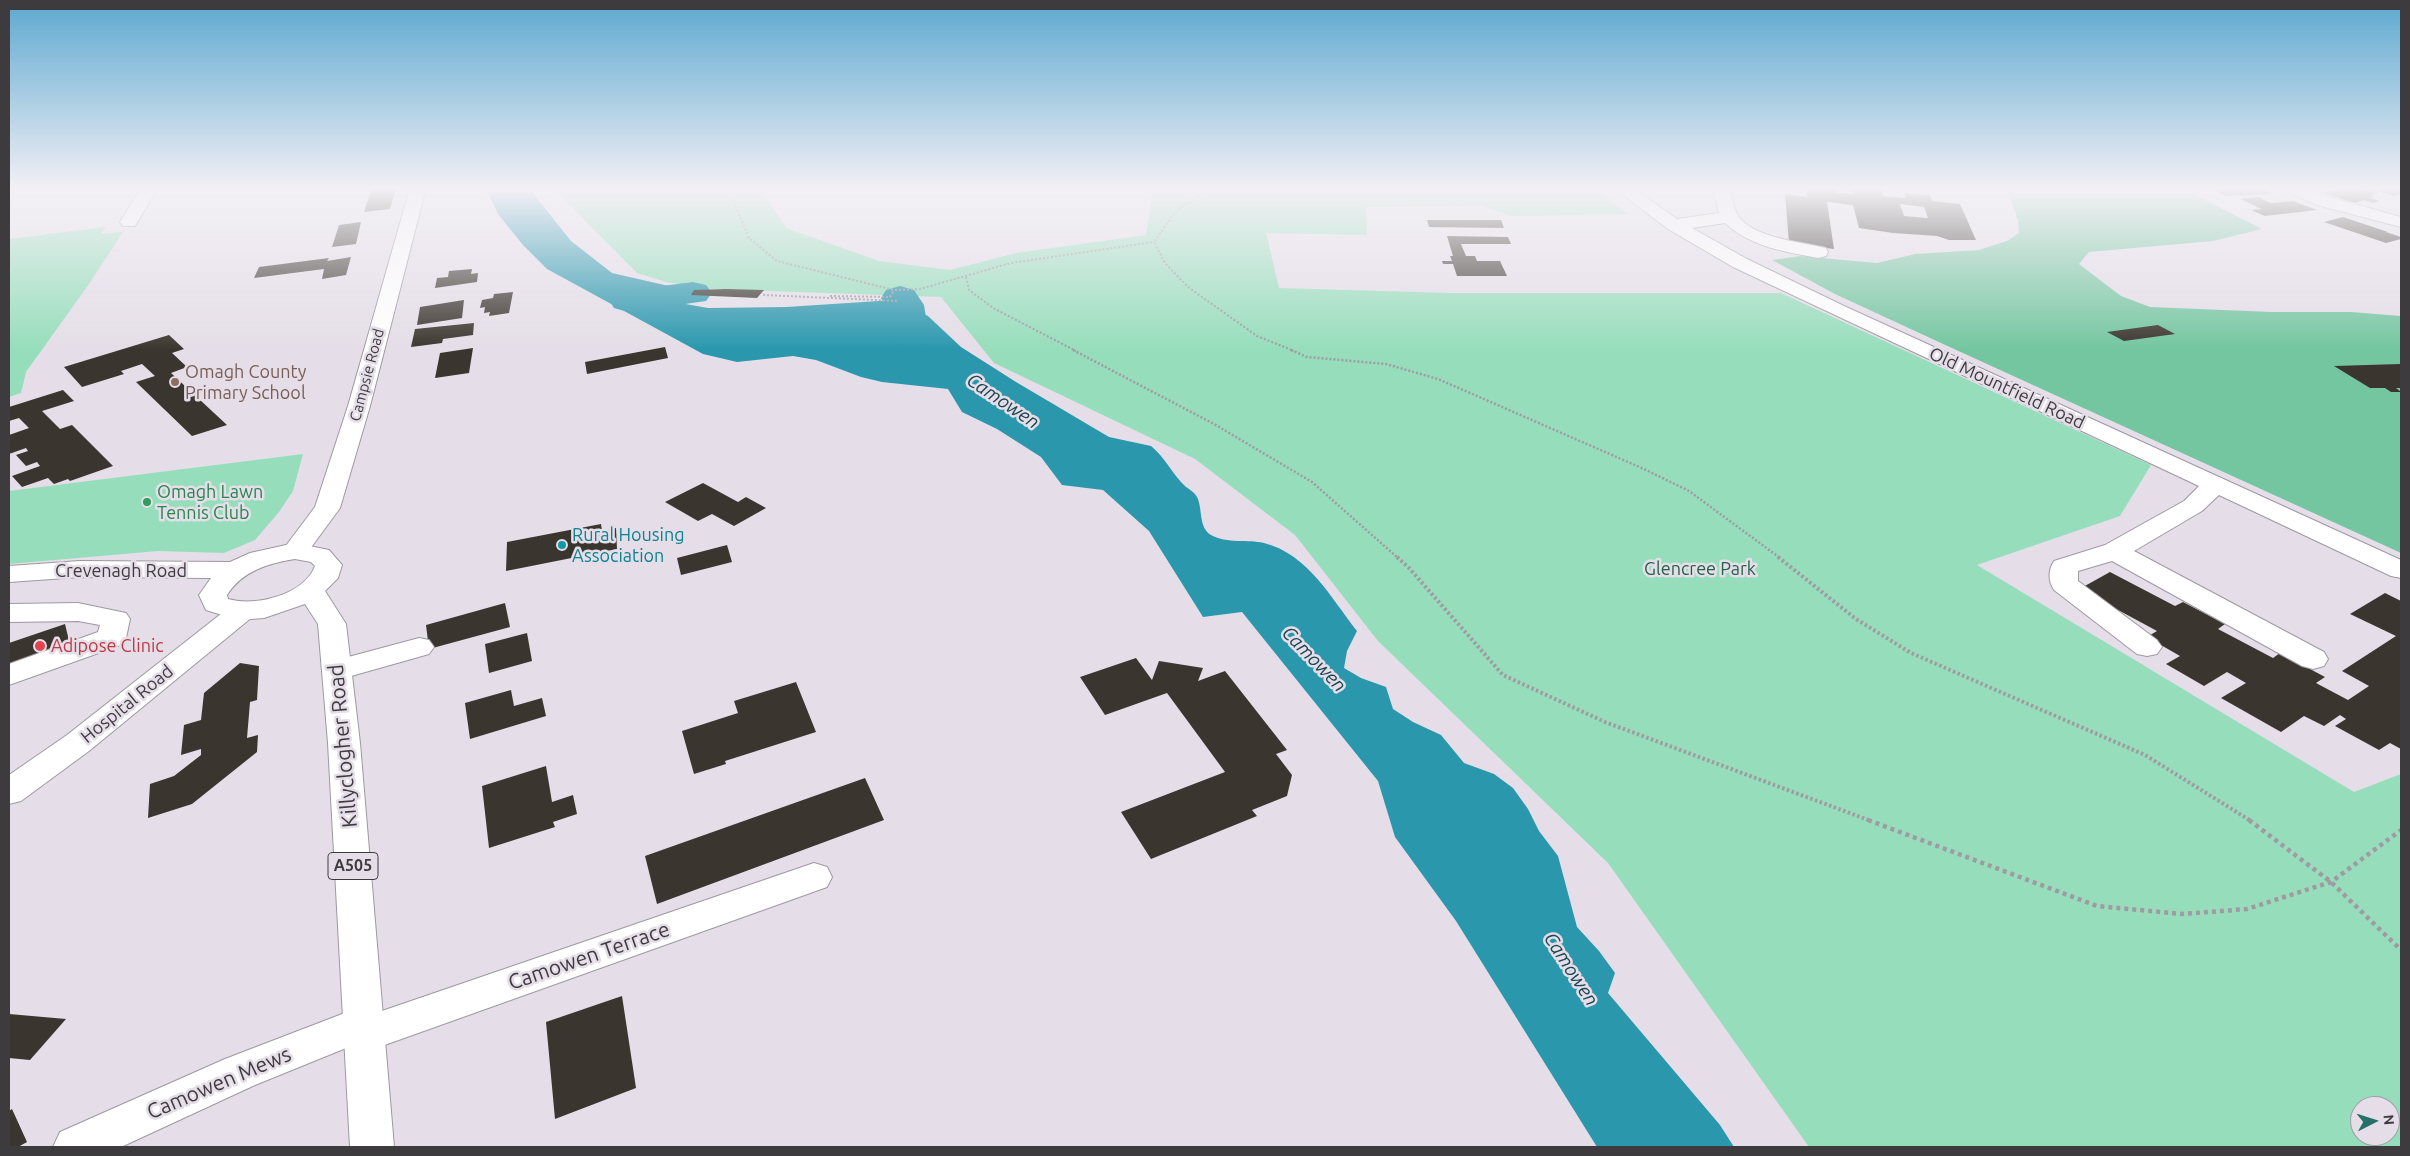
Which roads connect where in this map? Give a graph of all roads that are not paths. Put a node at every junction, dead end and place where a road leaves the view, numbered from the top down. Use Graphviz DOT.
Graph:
graph roads {
  1 [pos="403,242"];
  2 [pos="1703,242"];
  3 [pos="1766,242"];
  4 [pos="1820,252"];
  5 [pos="2216,484"];
  6 [pos="295,551"];
  7 [pos="2114,552"];
  8 [pos="234,570"];
  9 [pos="2401,570"];
  10 [pos="9,574"];
  11 [pos="311,590"];
  12 [pos="241,612"];
  13 [pos="9,613"];
  14 [pos="419,647"];
  15 [pos="2147,647"];
  16 [pos="2313,659"];
  17 [pos="336,670"];
  18 [pos="9,675"];
  19 [pos="9,792"];
  20 [pos="814,878"];
  21 [pos="364,1028"];
  22 [pos="76,1147"];
  23 [pos="372,1147"];
  1 -- 6 [label="main road, Campsie Road"];
  2 -- 5 [label="main road, Old Mountfield Road"];
  3 -- 4 [label="main road"];
  5 -- 7 [label="main road"];
  5 -- 9 [label="main road, Old Mountfield Road"];
  6 -- 8 [label="main road"];
  6 -- 11 [label="main road"];
  7 -- 15 [label="main road"];
  7 -- 16 [label="main road"];
  8 -- 10 [label="main road, Crevenagh Road"];
  8 -- 12 [label="main road"];
  11 -- 12 [label="main road"];
  11 -- 17 [label="main road, Killyclogher Road / A505"];
  12 -- 19 [label="main road, Hospital Road"];
  13 -- 18 [label="main road"];
  14 -- 17 [label="main road"];
  17 -- 21 [label="main road, Killyclogher Road / A505"];
  20 -- 21 [label="main road, Camowen Terrace"];
  21 -- 22 [label="main road, Camowen Mews"];
  21 -- 23 [label="main road, Killyclogher Road / A505"];
}
